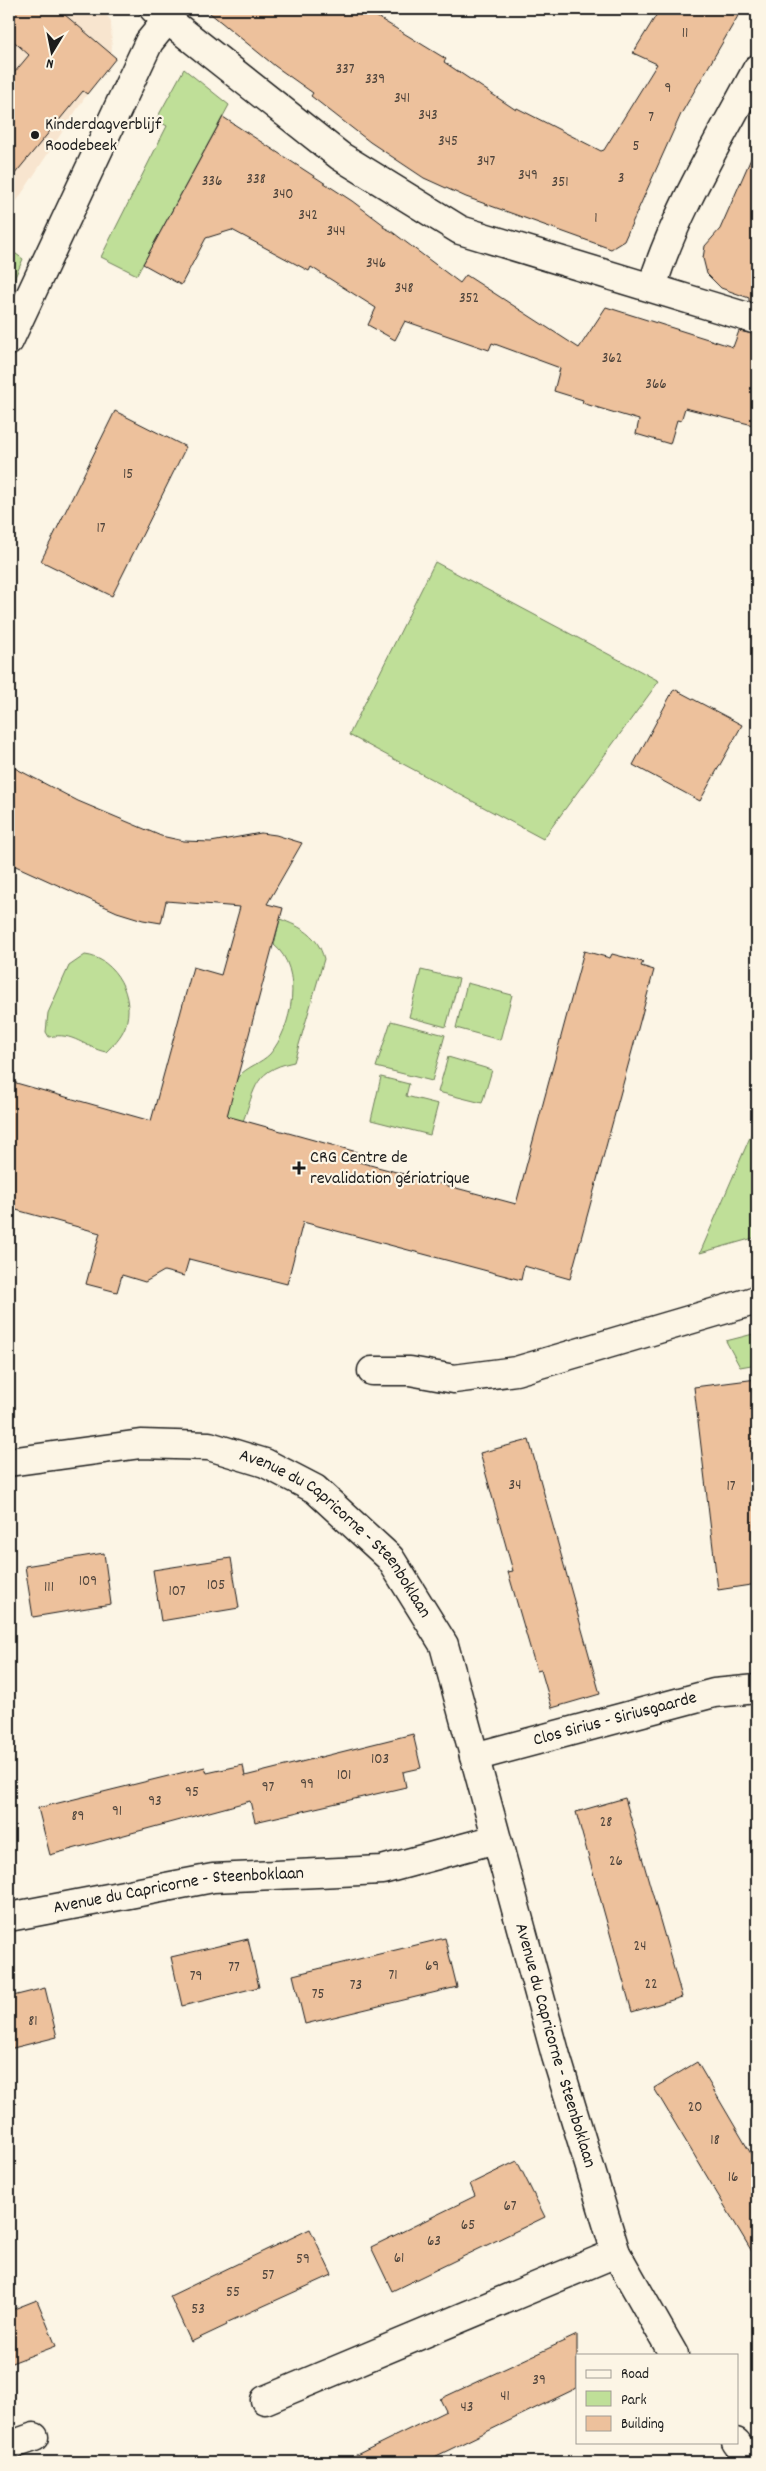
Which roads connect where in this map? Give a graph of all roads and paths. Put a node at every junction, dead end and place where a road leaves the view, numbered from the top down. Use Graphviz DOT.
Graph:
graph roads {
  1 [pos="160,14"];
  2 [pos="757,69"];
  3 [pos="652,288"];
  4 [pos="757,320"];
  5 [pos="9,341"];
  6 [pos="757,1300"];
  7 [pos="372,1371"];
  8 [pos="9,1462"];
  9 [pos="757,1690"];
  10 [pos="474,1757"];
  11 [pos="496,1839"];
  12 [pos="9,1917"];
  13 [pos="616,2253"];
  14 [pos="673,2354"];
  15 [pos="265,2400"];
  16 [pos="34,2437"];
  17 [pos="738,2444"];
  18 [pos="9,2446"];
  19 [pos="751,2462"];
  1 -- 3 [label="street"];
  1 -- 5 [label="street"];
  2 -- 3 [label="street"];
  3 -- 4 [label="street"];
  6 -- 7 [label="street"];
  8 -- 10 [label="street, Avenue du Capricorne - Steenboklaan"];
  9 -- 10 [label="street, Clos Sirius - Siriusgaarde"];
  10 -- 11 [label="street, Avenue du Capricorne - Steenboklaan"];
  11 -- 12 [label="street, Avenue du Capricorne - Steenboklaan"];
  11 -- 13 [label="street, Avenue du Capricorne - Steenboklaan"];
  13 -- 14 [label="street, Avenue du Capricorne - Steenboklaan"];
  13 -- 15 [label="street"];
  16 -- 18 [label="street"];
  17 -- 19 [label="street"];
}
